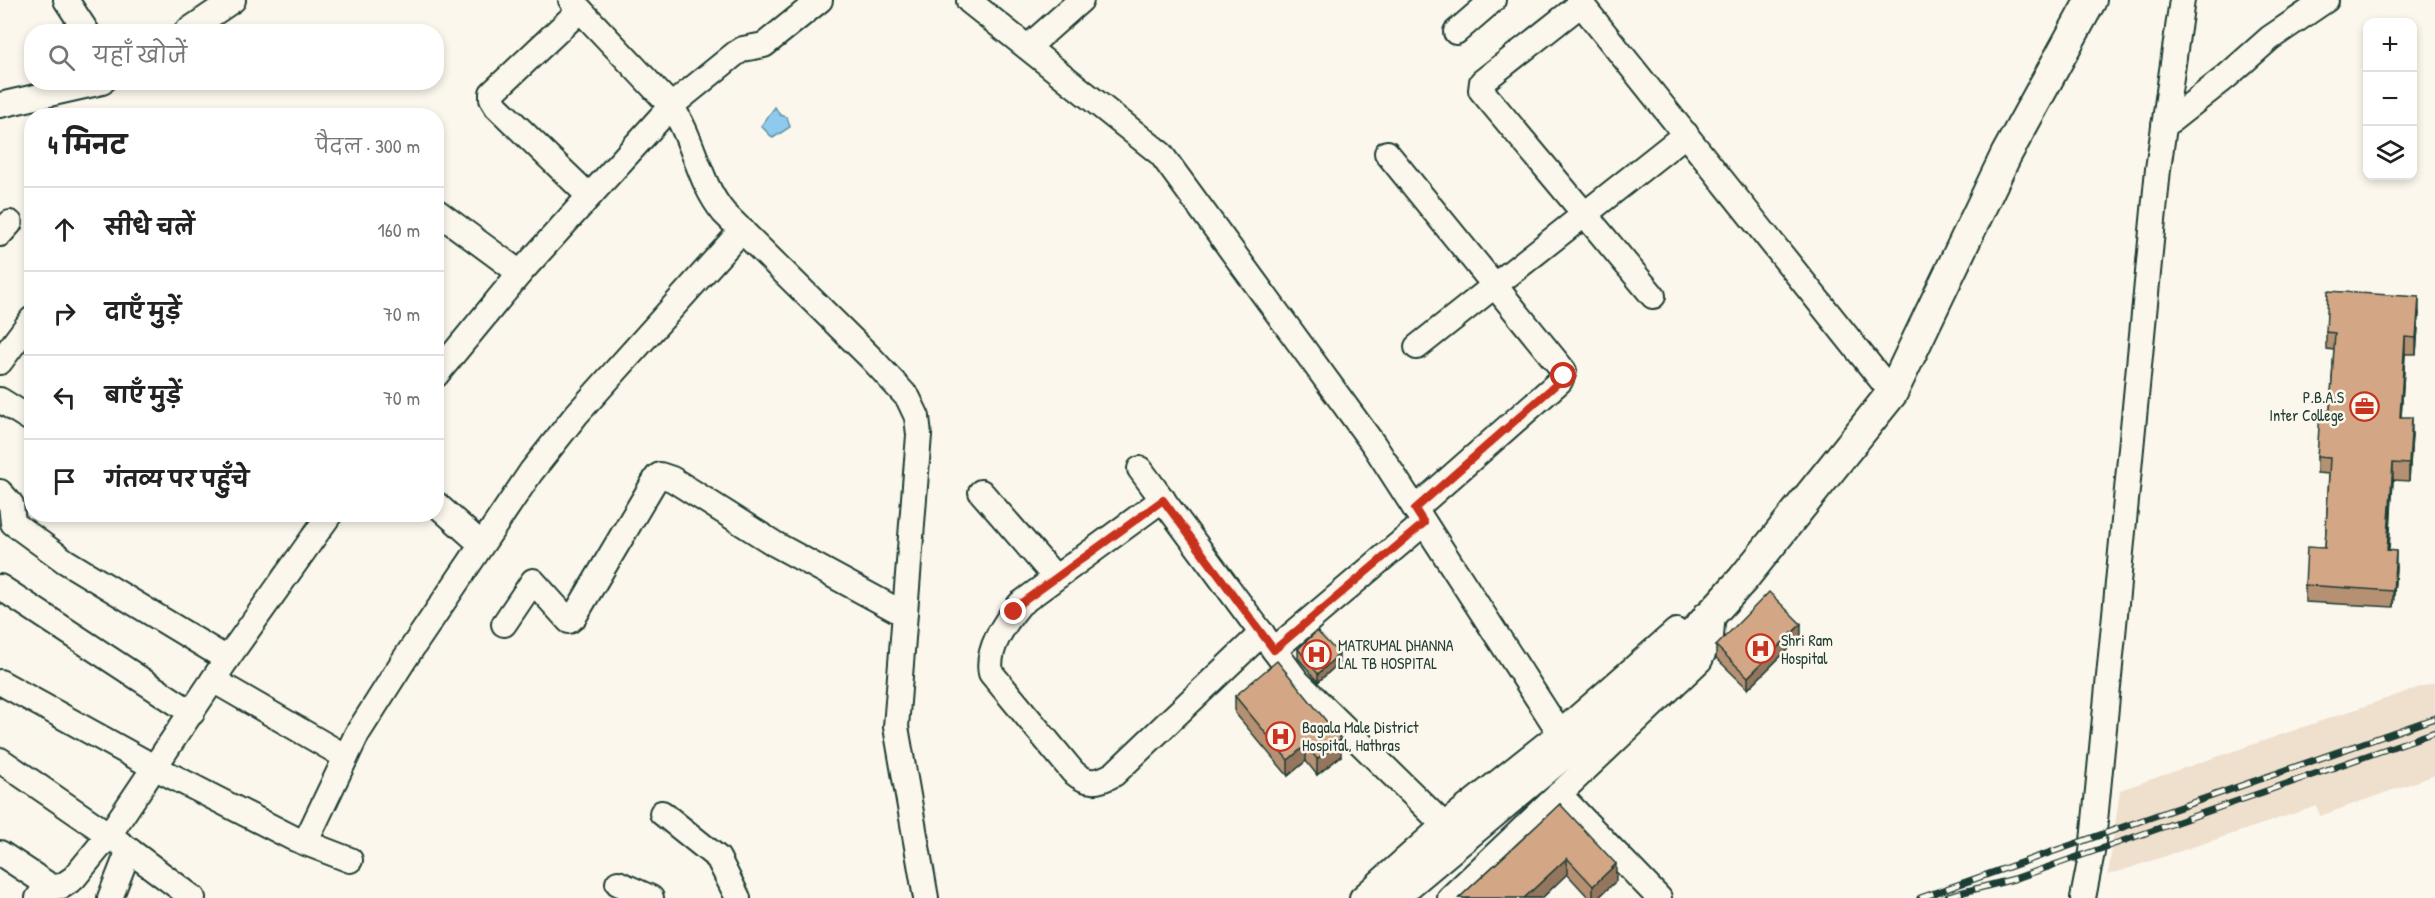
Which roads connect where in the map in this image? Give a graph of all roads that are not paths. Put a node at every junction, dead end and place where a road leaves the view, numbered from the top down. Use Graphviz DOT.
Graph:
graph roads {
  1 [pos="66,0"];
  2 [pos="233,0"];
  3 [pos="820,0"];
  4 [pos="1081,0"];
  5 [pos="1493,0"];
  6 [pos="2091,0"];
  7 [pos="2182,0"];
  8 [pos="2326,0"];
  9 [pos="969,1"];
  10 [pos="1579,2"];
  11 [pos="576,5"];
  12 [pos="82,24"];
  13 [pos="198,24"];
  14 [pos="1456,32"];
  15 [pos="1028,47"];
  16 [pos="67,90"];
  17 [pos="0,105"];
  18 [pos="671,106"];
  19 [pos="2164,126"];
  20 [pos="1686,134"];
  21 [pos="1387,153"];
  22 [pos="589,196"];
  23 [pos="1585,214"];
  24 [pos="444,217"];
  25 [pos="742,230"];
  26 [pos="520,273"];
  27 [pos="1494,286"];
  28 [pos="1653,296"];
  29 [pos="24,333"];
  30 [pos="1417,347"];
  31 [pos="444,359"];
  32 [pos="0,362"];
  33 [pos="1892,393"];
  34 [pos="0,400"];
  35 [pos="24,415"];
  36 [pos="1140,469"];
  37 [pos="0,492"];
  38 [pos="981,492"];
  39 [pos="1163,500"];
  40 [pos="444,511"];
  41 [pos="1420,516"];
  42 [pos="324,522"];
  43 [pos="481,544"];
  44 [pos="1055,577"];
  45 [pos="0,587"];
  46 [pos="1713,612"];
  47 [pos="904,614"];
  48 [pos="504,624"];
  49 [pos="1268,641"];
  50 [pos="227,659"];
  51 [pos="213,680"];
  52 [pos="0,682"];
  53 [pos="192,713"];
  54 [pos="1560,733"];
  55 [pos="346,757"];
  56 [pos="0,760"];
  57 [pos="154,767"];
  58 [pos="1559,794"];
  59 [pos="663,813"];
  60 [pos="1444,825"];
  61 [pos="109,835"];
  62 [pos="305,843"];
  63 [pos="129,850"];
  64 [pos="0,853"];
  65 [pos="350,860"];
  66 [pos="618,883"];
  67 [pos="44,892"];
  68 [pos="110,898"];
  69 [pos="193,898"];
  70 [pos="651,898"];
  71 [pos="738,898"];
  72 [pos="926,898"];
  73 [pos="1362,898"];
  74 [pos="1391,898"];
  75 [pos="1450,898"];
  76 [pos="1659,898"];
  77 [pos="2083,898"];
  1 -- 12 [label="street"];
  2 -- 13 [label="street"];
  3 -- 18 [label="street"];
  4 -- 15 [label="street"];
  5 -- 14 [label="street"];
  6 -- 33 [label="main road"];
  7 -- 19 [label="street"];
  8 -- 19 [label="street"];
  9 -- 15 [label="street"];
  10 -- 20 [label="street"];
  10 -- 23 [label="street"];
  11 -- 18 [label="street"];
  11 -- 22 [label="street"];
  15 -- 41 [label="street"];
  16 -- 17 [label="street"];
  18 -- 22 [label="street"];
  18 -- 25 [label="street"];
  19 -- 77 [label="street"];
  20 -- 23 [label="street"];
  20 -- 33 [label="street"];
  21 -- 27 [label="street"];
  22 -- 26 [label="street"];
  23 -- 27 [label="street"];
  23 -- 28 [label="street"];
  24 -- 26 [label="street"];
  25 -- 43 [label="street"];
  25 -- 47 [label="street"];
  26 -- 31 [label="street"];
  27 -- 30 [label="street"];
  27 -- 41 [label="street"];
  29 -- 32 [label="street"];
  33 -- 46 [label="main road"];
  34 -- 35 [label="street"];
  36 -- 39 [label="street"];
  37 -- 50 [label="street"];
  38 -- 44 [label="street"];
  39 -- 44 [label="street"];
  39 -- 49 [label="street"];
  40 -- 43 [label="street"];
  41 -- 49 [label="street"];
  41 -- 54 [label="street"];
  42 -- 50 [label="street"];
  43 -- 55 [label="street"];
  44 -- 49 [label="street"];
  45 -- 53 [label="street"];
  46 -- 54 [label="street"];
  46 -- 58 [label="street"];
  46 -- 74 [label="main road"];
  47 -- 48 [label="street"];
  47 -- 72 [label="street"];
  49 -- 60 [label="street"];
  50 -- 51 [label="street"];
  51 -- 53 [label="street"];
  51 -- 55 [label="street"];
  52 -- 57 [label="street"];
  53 -- 57 [label="street"];
  54 -- 60 [label="street"];
  55 -- 62 [label="street"];
  56 -- 61 [label="street"];
  57 -- 61 [label="street"];
  57 -- 62 [label="street"];
  58 -- 75 [label="street"];
  58 -- 76 [label="street"];
  59 -- 71 [label="street"];
  60 -- 73 [label="street"];
  61 -- 63 [label="street"];
  61 -- 67 [label="street"];
  62 -- 65 [label="street"];
  63 -- 68 [label="street"];
  63 -- 69 [label="street"];
  64 -- 67 [label="street"];
  66 -- 70 [label="street"];
}
